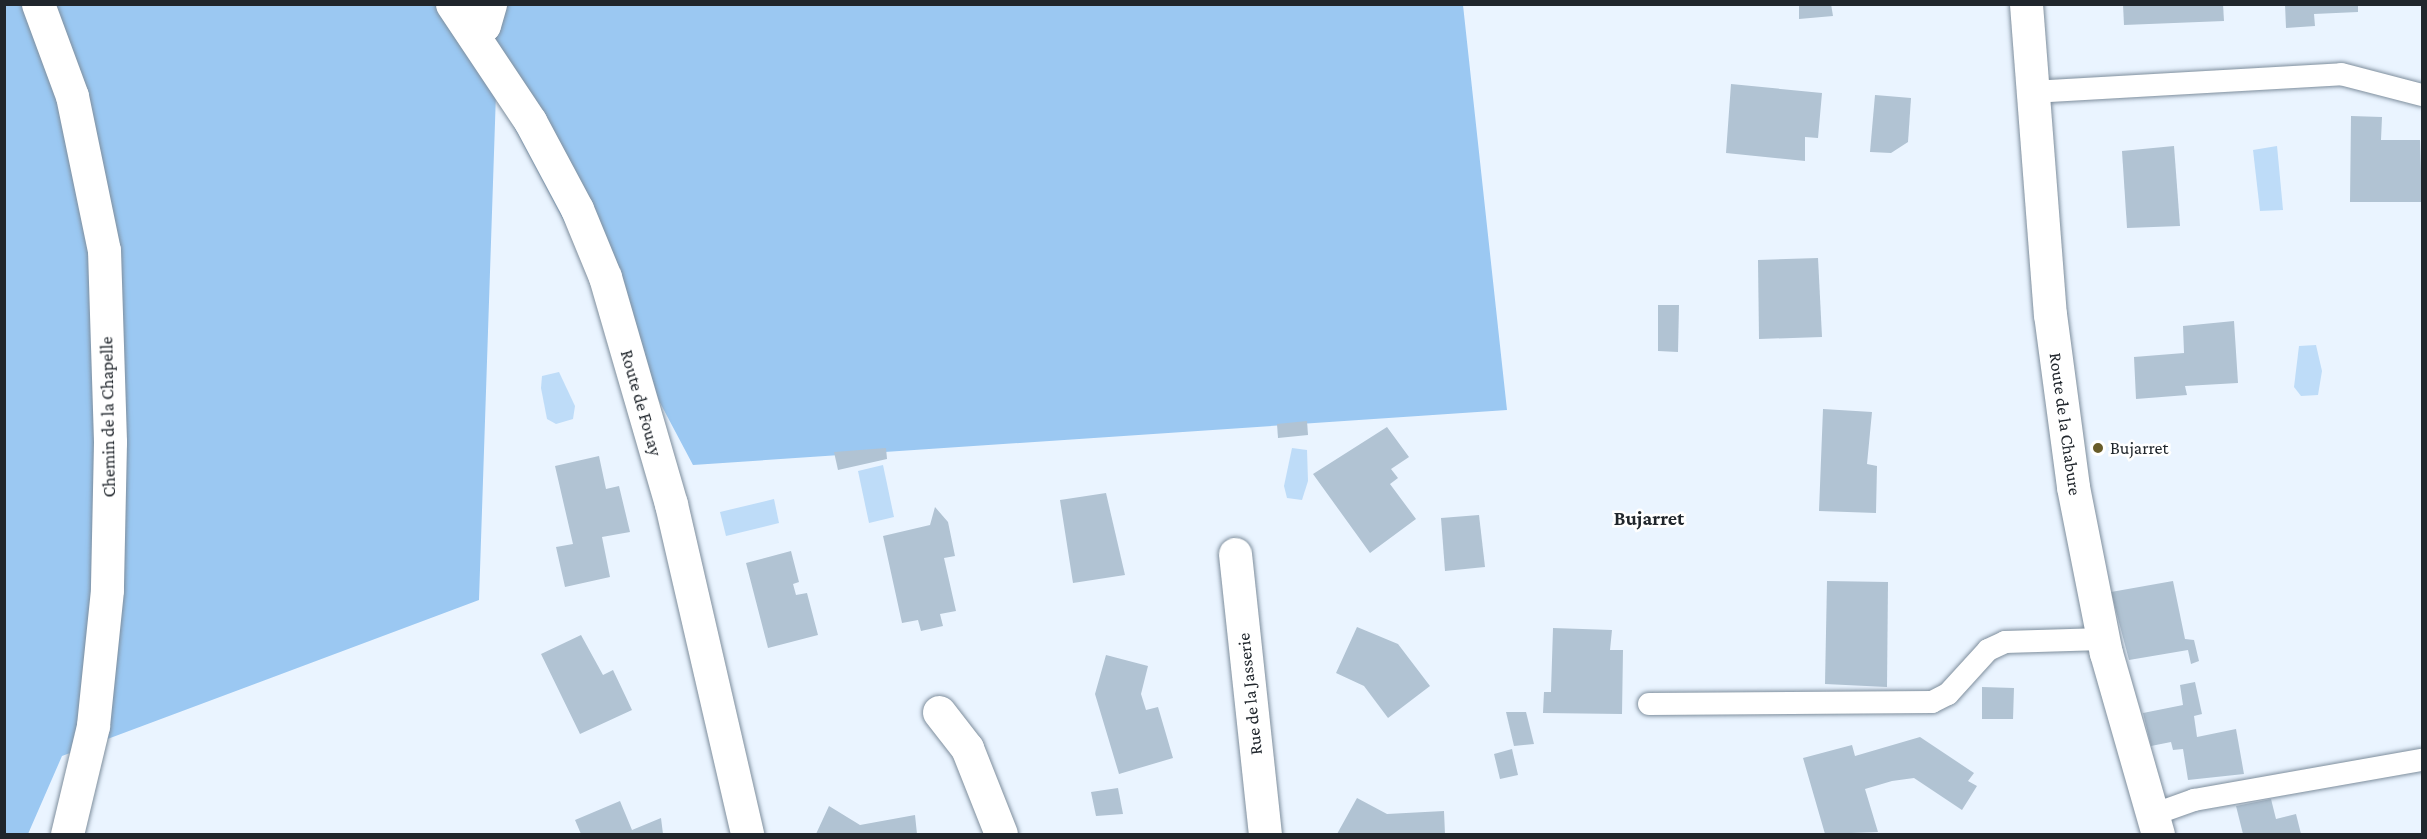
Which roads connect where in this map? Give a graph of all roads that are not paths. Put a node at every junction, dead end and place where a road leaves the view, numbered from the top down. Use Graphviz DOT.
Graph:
graph roads {
  1 [pos="38,4"];
  2 [pos="452,4"];
  3 [pos="490,4"];
  4 [pos="2026,4"];
  5 [pos="474,34"];
  6 [pos="2032,92"];
  7 [pos="2422,95"];
  8 [pos="1235,554"];
  9 [pos="2103,639"];
  10 [pos="1648,704"];
  11 [pos="939,712"];
  12 [pos="2422,760"];
  13 [pos="2155,825"];
  14 [pos="67,834"];
  15 [pos="747,834"];
  16 [pos="1001,834"];
  17 [pos="1265,834"];
  1 -- 14 [label="street, Chemin de la Chapelle"];
  2 -- 5 [label="street, Route de Fouay"];
  3 -- 5 [label="street"];
  4 -- 6 [label="street, Route de la Chabure"];
  5 -- 15 [label="street, Route de Fouay"];
  6 -- 7 [label="lane"];
  6 -- 9 [label="street, Route de la Chabure"];
  8 -- 17 [label="street, Rue de la Jasserie"];
  9 -- 10 [label="lane"];
  9 -- 13 [label="street, Route de la Chabure"];
  11 -- 16 [label="street"];
  12 -- 13 [label="lane"];
}
